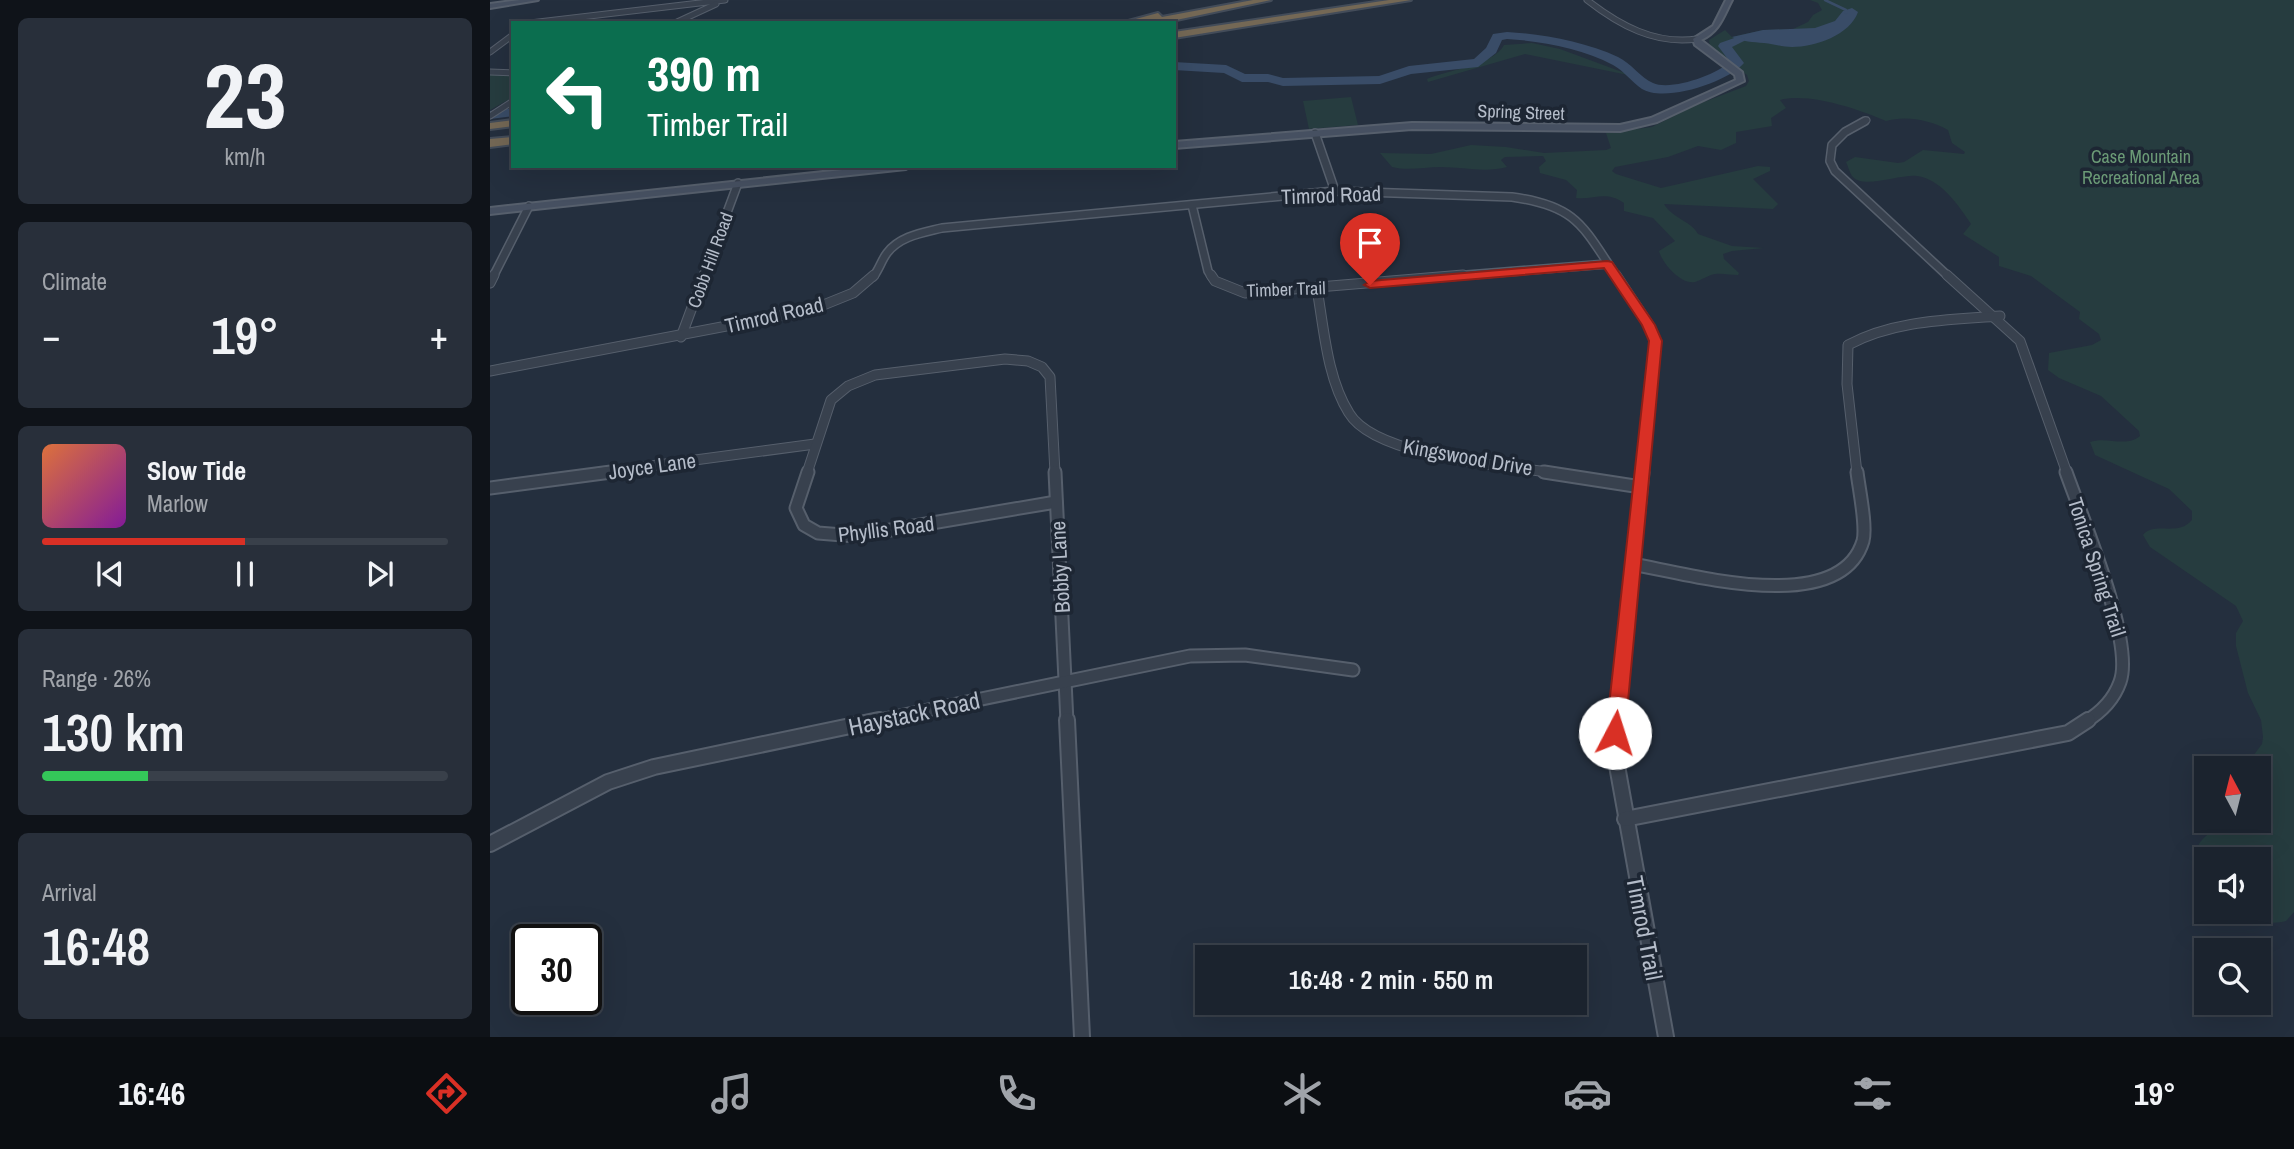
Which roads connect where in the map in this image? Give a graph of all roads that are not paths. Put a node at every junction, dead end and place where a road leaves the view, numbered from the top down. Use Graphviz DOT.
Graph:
graph roads {
  1 [pos="535,0"];
  2 [pos="725,0"];
  3 [pos="1212,0"];
  4 [pos="1267,0"];
  5 [pos="1333,0"];
  6 [pos="1407,0"];
  7 [pos="1587,0"];
  8 [pos="1729,0"];
  9 [pos="490,6"];
  10 [pos="540,21"];
  11 [pos="679,21"];
  12 [pos="1135,21"];
  13 [pos="1157,21"];
  14 [pos="1176,33"];
  15 [pos="1176,33"];
  16 [pos="511,37"];
  17 [pos="1697,38"];
  18 [pos="490,52"];
  19 [pos="490,72"];
  20 [pos="511,73"];
  21 [pos="511,102"];
  22 [pos="490,116"];
  23 [pos="1867,120"];
  24 [pos="511,123"];
  25 [pos="490,126"];
  26 [pos="1315,133"];
  27 [pos="511,140"];
  28 [pos="490,143"];
  29 [pos="1176,145"];
  30 [pos="886,168"];
  31 [pos="738,183"];
  32 [pos="1335,191"];
  33 [pos="1192,205"];
  34 [pos="529,206"];
  35 [pos="490,211"];
  36 [pos="1607,264"];
  37 [pos="490,283"];
  38 [pos="1317,289"];
  39 [pos="1998,316"];
  40 [pos="681,337"];
  41 [pos="490,371"];
  42 [pos="815,444"];
  43 [pos="1641,487"];
  44 [pos="490,488"];
  45 [pos="1056,502"];
  46 [pos="1632,564"];
  47 [pos="1353,670"];
  48 [pos="1066,682"];
  49 [pos="1625,820"];
  50 [pos="490,844"];
  51 [pos="1082,1037"];
  52 [pos="1666,1037"];
  1 -- 9 [label="street"];
  2 -- 10 [label="street"];
  2 -- 11 [label="street"];
  3 -- 12 [label="highway"];
  4 -- 13 [label="highway"];
  5 -- 14 [label="highway"];
  6 -- 15 [label="highway"];
  7 -- 17 [label="street"];
  8 -- 17 [label="street"];
  16 -- 18 [label="street"];
  17 -- 26 [label="street, Spring Street"];
  19 -- 20 [label="street"];
  21 -- 22 [label="street"];
  23 -- 39 [label="street, Tonica Spring Trail"];
  24 -- 25 [label="highway"];
  26 -- 29 [label="street, Spring Street"];
  26 -- 32 [label="street"];
  27 -- 28 [label="highway"];
  30 -- 31 [label="street"];
  31 -- 34 [label="street"];
  31 -- 40 [label="street, Cobb Hill Road"];
  32 -- 33 [label="street, Timrod Road"];
  32 -- 36 [label="street, Timrod Road"];
  33 -- 38 [label="street, Timber Trail"];
  33 -- 40 [label="street, Timrod Road"];
  34 -- 35 [label="street"];
  34 -- 37 [label="street"];
  36 -- 38 [label="street, Timber Trail"];
  36 -- 43 [label="street, Timrod Road"];
  38 -- 43 [label="street, Kingswood Drive"];
  39 -- 46 [label="street"];
  39 -- 49 [label="street, Tonica Spring Trail"];
  40 -- 41 [label="street, Timrod Road"];
  42 -- 44 [label="street, Joyce Lane"];
  42 -- 45 [label="street, Phyllis Road"];
  42 -- 45 [label="street, Bobby Lane"];
  43 -- 46 [label="street, Timrod Road"];
  45 -- 48 [label="street, Bobby Lane"];
  46 -- 49 [label="street, Timrod Road"];
  47 -- 48 [label="street, Haystack Road"];
  48 -- 50 [label="street, Haystack Road"];
  48 -- 51 [label="street, Bobby Lane"];
  49 -- 52 [label="street, Timrod Trail"];
}
